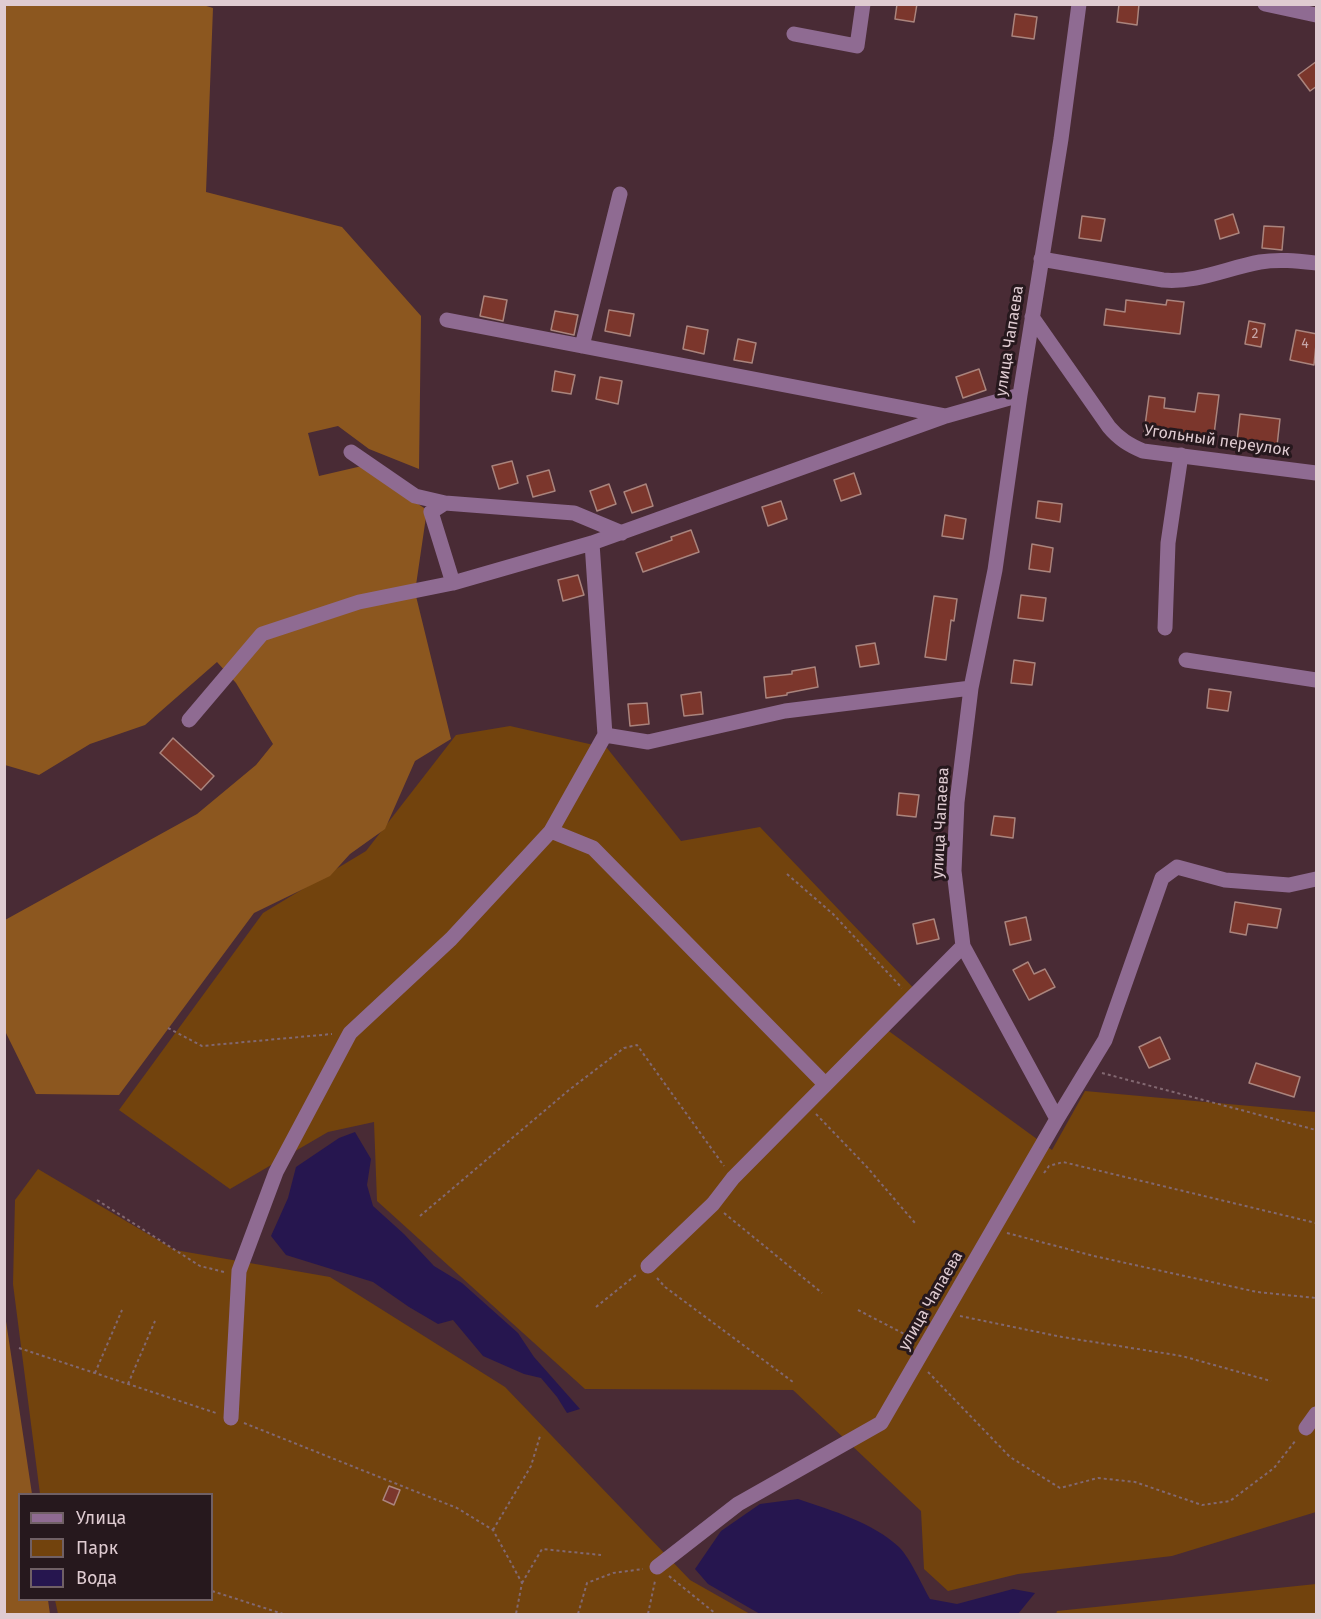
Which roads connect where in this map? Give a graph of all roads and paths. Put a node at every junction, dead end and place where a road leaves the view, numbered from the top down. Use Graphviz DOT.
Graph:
graph roads {
  1 [pos="863,4"];
  2 [pos="1079,4"];
  3 [pos="1265,4"];
  4 [pos="1317,15"];
  5 [pos="794,34"];
  6 [pos="620,194"];
  7 [pos="1041,259"];
  8 [pos="1317,263"];
  9 [pos="1032,317"];
  10 [pos="447,320"];
  11 [pos="582,346"];
  12 [pos="1020,395"];
  13 [pos="946,416"];
  14 [pos="351,452"];
  15 [pos="1181,455"];
  16 [pos="1317,473"];
  17 [pos="445,502"];
  18 [pos="622,533"];
  19 [pos="592,543"];
  20 [pos="453,583"];
  21 [pos="1165,628"];
  22 [pos="1185,660"];
  23 [pos="1317,680"];
  24 [pos="971,688"];
  25 [pos="189,720"];
  26 [pos="605,735"];
  27 [pos="551,831"];
  28 [pos="788,874"];
  29 [pos="1317,879"];
  30 [pos="963,946"];
  31 [pos="911,998"];
  32 [pos="168,1028"];
  33 [pos="350,1033"];
  34 [pos="1088,1069"];
  35 [pos="825,1084"];
  36 [pos="806,1104"];
  37 [pos="1057,1119"];
  38 [pos="1317,1130"];
  39 [pos="1044,1173"];
  40 [pos="733,1178"];
  41 [pos="97,1200"];
  42 [pos="713,1204"];
  43 [pos="420,1216"];
  44 [pos="915,1223"];
  45 [pos="1317,1223"];
  46 [pos="1007,1233"];
  47 [pos="648,1266"];
  48 [pos="239,1275"];
  49 [pos="822,1293"];
  50 [pos="1317,1298"];
  51 [pos="596,1307"];
  52 [pos="964,1309"];
  53 [pos="122,1310"];
  54 [pos="858,1310"];
  55 [pos="155,1321"];
  56 [pos="926,1346"];
  57 [pos="19,1348"];
  58 [pos="917,1361"];
  59 [pos="95,1373"];
  60 [pos="793,1382"];
  61 [pos="1271,1382"];
  62 [pos="128,1384"];
  63 [pos="1317,1414"];
  64 [pos="231,1418"];
  65 [pos="1306,1428"];
  66 [pos="540,1436"];
  67 [pos="494,1530"];
  68 [pos="601,1555"];
  69 [pos="657,1567"];
  70 [pos="522,1583"];
  71 [pos="213,1591"];
  72 [pos="283,1614"];
  73 [pos="516,1614"];
  74 [pos="578,1614"];
  75 [pos="648,1614"];
  76 [pos="716,1614"];
  1 -- 5 [label="street"];
  2 -- 7 [label="street, улица Чапаева"];
  3 -- 4 [label="street"];
  6 -- 11 [label="street"];
  7 -- 8 [label="street"];
  7 -- 9 [label="street, улица Чапаева"];
  9 -- 12 [label="street, улица Чапаева"];
  9 -- 15 [label="street, Угольный переулок"];
  10 -- 11 [label="street"];
  11 -- 13 [label="street"];
  12 -- 13 [label="street"];
  12 -- 24 [label="street, улица Чапаева"];
  13 -- 18 [label="street"];
  14 -- 17 [label="street"];
  15 -- 16 [label="street, Угольный переулок"];
  15 -- 21 [label="street"];
  17 -- 18 [label="street"];
  17 -- 20 [label="street"];
  18 -- 19 [label="street"];
  19 -- 20 [label="street"];
  19 -- 26 [label="street"];
  20 -- 25 [label="street"];
  22 -- 23 [label="street"];
  24 -- 26 [label="street"];
  24 -- 30 [label="street, улица Чапаева"];
  26 -- 27 [label="street"];
  27 -- 33 [label="street"];
  27 -- 35 [label="street"];
  28 -- 31 [label="path"];
  29 -- 34 [label="street"];
  30 -- 31 [label="street"];
  30 -- 37 [label="street, улица Чапаева"];
  31 -- 35 [label="street"];
  32 -- 33 [label="path"];
  33 -- 48 [label="street"];
  34 -- 37 [label="street"];
  34 -- 38 [label="path"];
  35 -- 36 [label="street"];
  36 -- 40 [label="street"];
  36 -- 44 [label="path"];
  37 -- 56 [label="street, улица Чапаева"];
  39 -- 45 [label="path"];
  40 -- 42 [label="street"];
  40 -- 43 [label="path"];
  41 -- 48 [label="path"];
  42 -- 47 [label="street"];
  42 -- 49 [label="path"];
  46 -- 50 [label="path"];
  47 -- 51 [label="path"];
  47 -- 60 [label="path"];
  48 -- 64 [label="street"];
  52 -- 61 [label="path"];
  53 -- 59 [label="path"];
  54 -- 56 [label="path"];
  55 -- 62 [label="path"];
  56 -- 58 [label="street, улица Чапаева"];
  57 -- 59 [label="path"];
  58 -- 65 [label="path"];
  58 -- 69 [label="street, улица Чапаева"];
  59 -- 62 [label="path"];
  62 -- 64 [label="path"];
  63 -- 65 [label="street"];
  64 -- 67 [label="path"];
  66 -- 67 [label="path"];
  67 -- 70 [label="path"];
  68 -- 70 [label="path"];
  69 -- 74 [label="path"];
  69 -- 75 [label="path"];
  69 -- 76 [label="path"];
  70 -- 73 [label="path"];
  71 -- 72 [label="path"];
}
